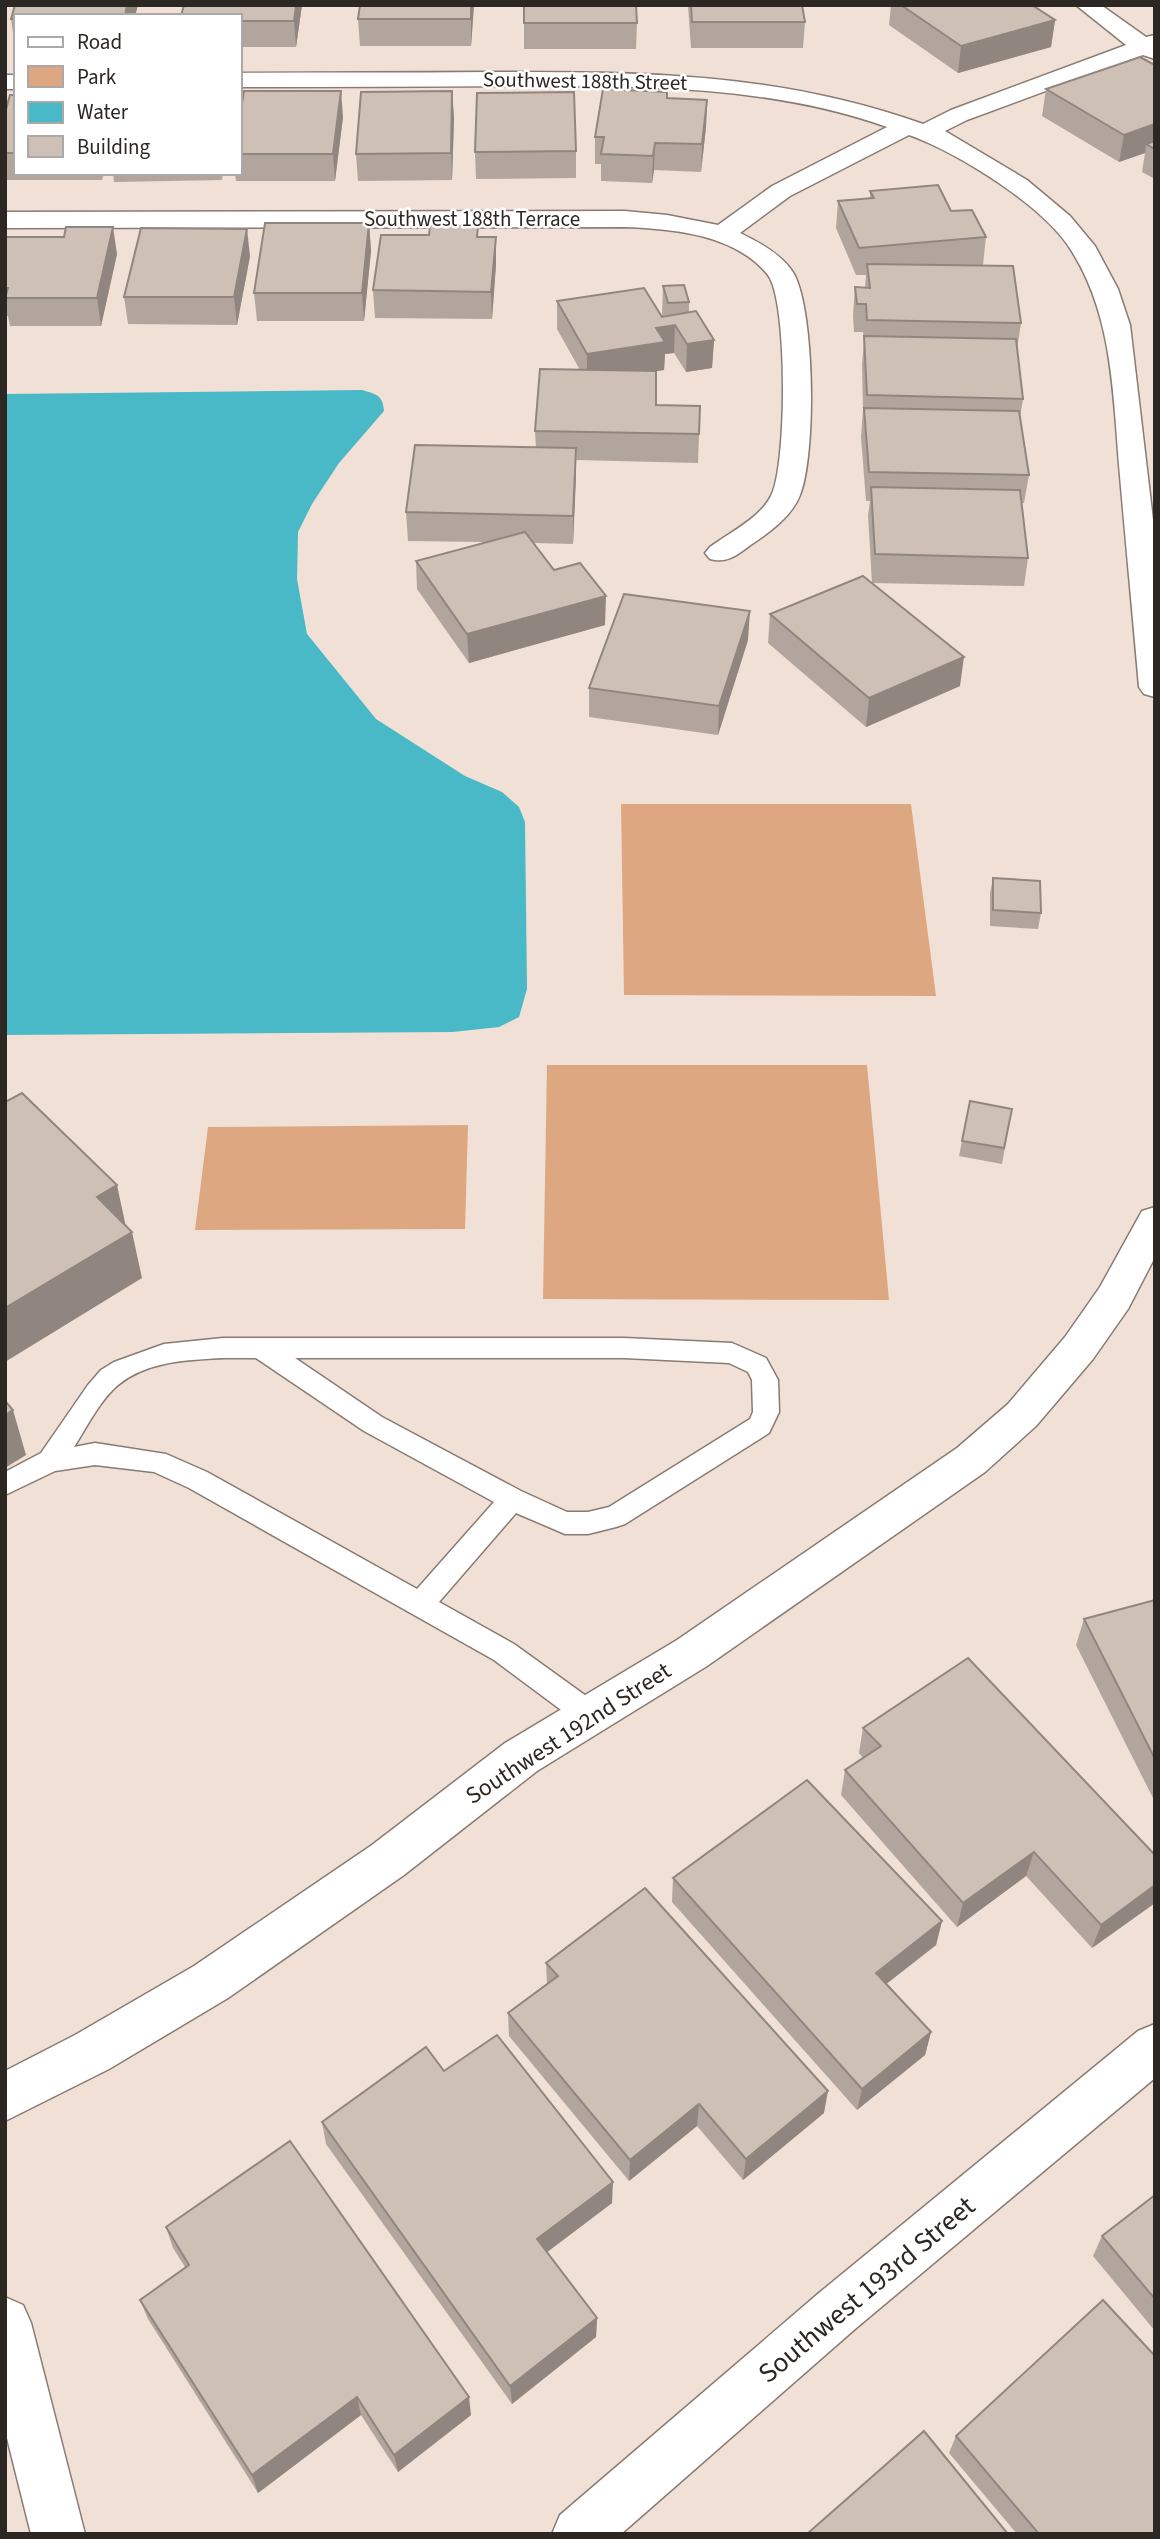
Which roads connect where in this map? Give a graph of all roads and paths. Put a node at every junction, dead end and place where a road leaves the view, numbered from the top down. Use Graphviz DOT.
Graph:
graph roads {
  1 [pos="1087,5"];
  2 [pos="1151,47"];
  3 [pos="242,80"];
  4 [pos="916,129"];
  5 [pos="5,220"];
  6 [pos="722,234"];
  7 [pos="720,553"];
  8 [pos="1155,687"];
  9 [pos="1155,1221"];
  10 [pos="261,1348"];
  11 [pos="50,1461"];
  12 [pos="5,1483"];
  13 [pos="512,1499"];
  14 [pos="420,1605"];
  15 [pos="590,1715"];
  16 [pos="1155,2047"];
  17 [pos="5,2097"];
  18 [pos="5,2323"];
  19 [pos="58,2534"];
  20 [pos="579,2534"];
  1 -- 2 [label="street"];
  2 -- 4 [label="street"];
  3 -- 4 [label="street, Southwest 188th Street"];
  4 -- 6 [label="street"];
  4 -- 8 [label="street, Southwest 188th Street"];
  5 -- 6 [label="street, Southwest 188th Terrace"];
  6 -- 7 [label="street, Southwest 188th Terrace"];
  9 -- 15 [label="street, Southwest 192nd Street"];
  10 -- 11 [label="lane"];
  10 -- 13 [label="lane"];
  10 -- 13 [label="lane"];
  11 -- 12 [label="lane"];
  11 -- 14 [label="lane"];
  13 -- 14 [label="lane"];
  14 -- 15 [label="lane"];
  15 -- 17 [label="street, Southwest 192nd Street"];
  16 -- 20 [label="street, Southwest 193rd Street"];
  18 -- 19 [label="street"];
}
